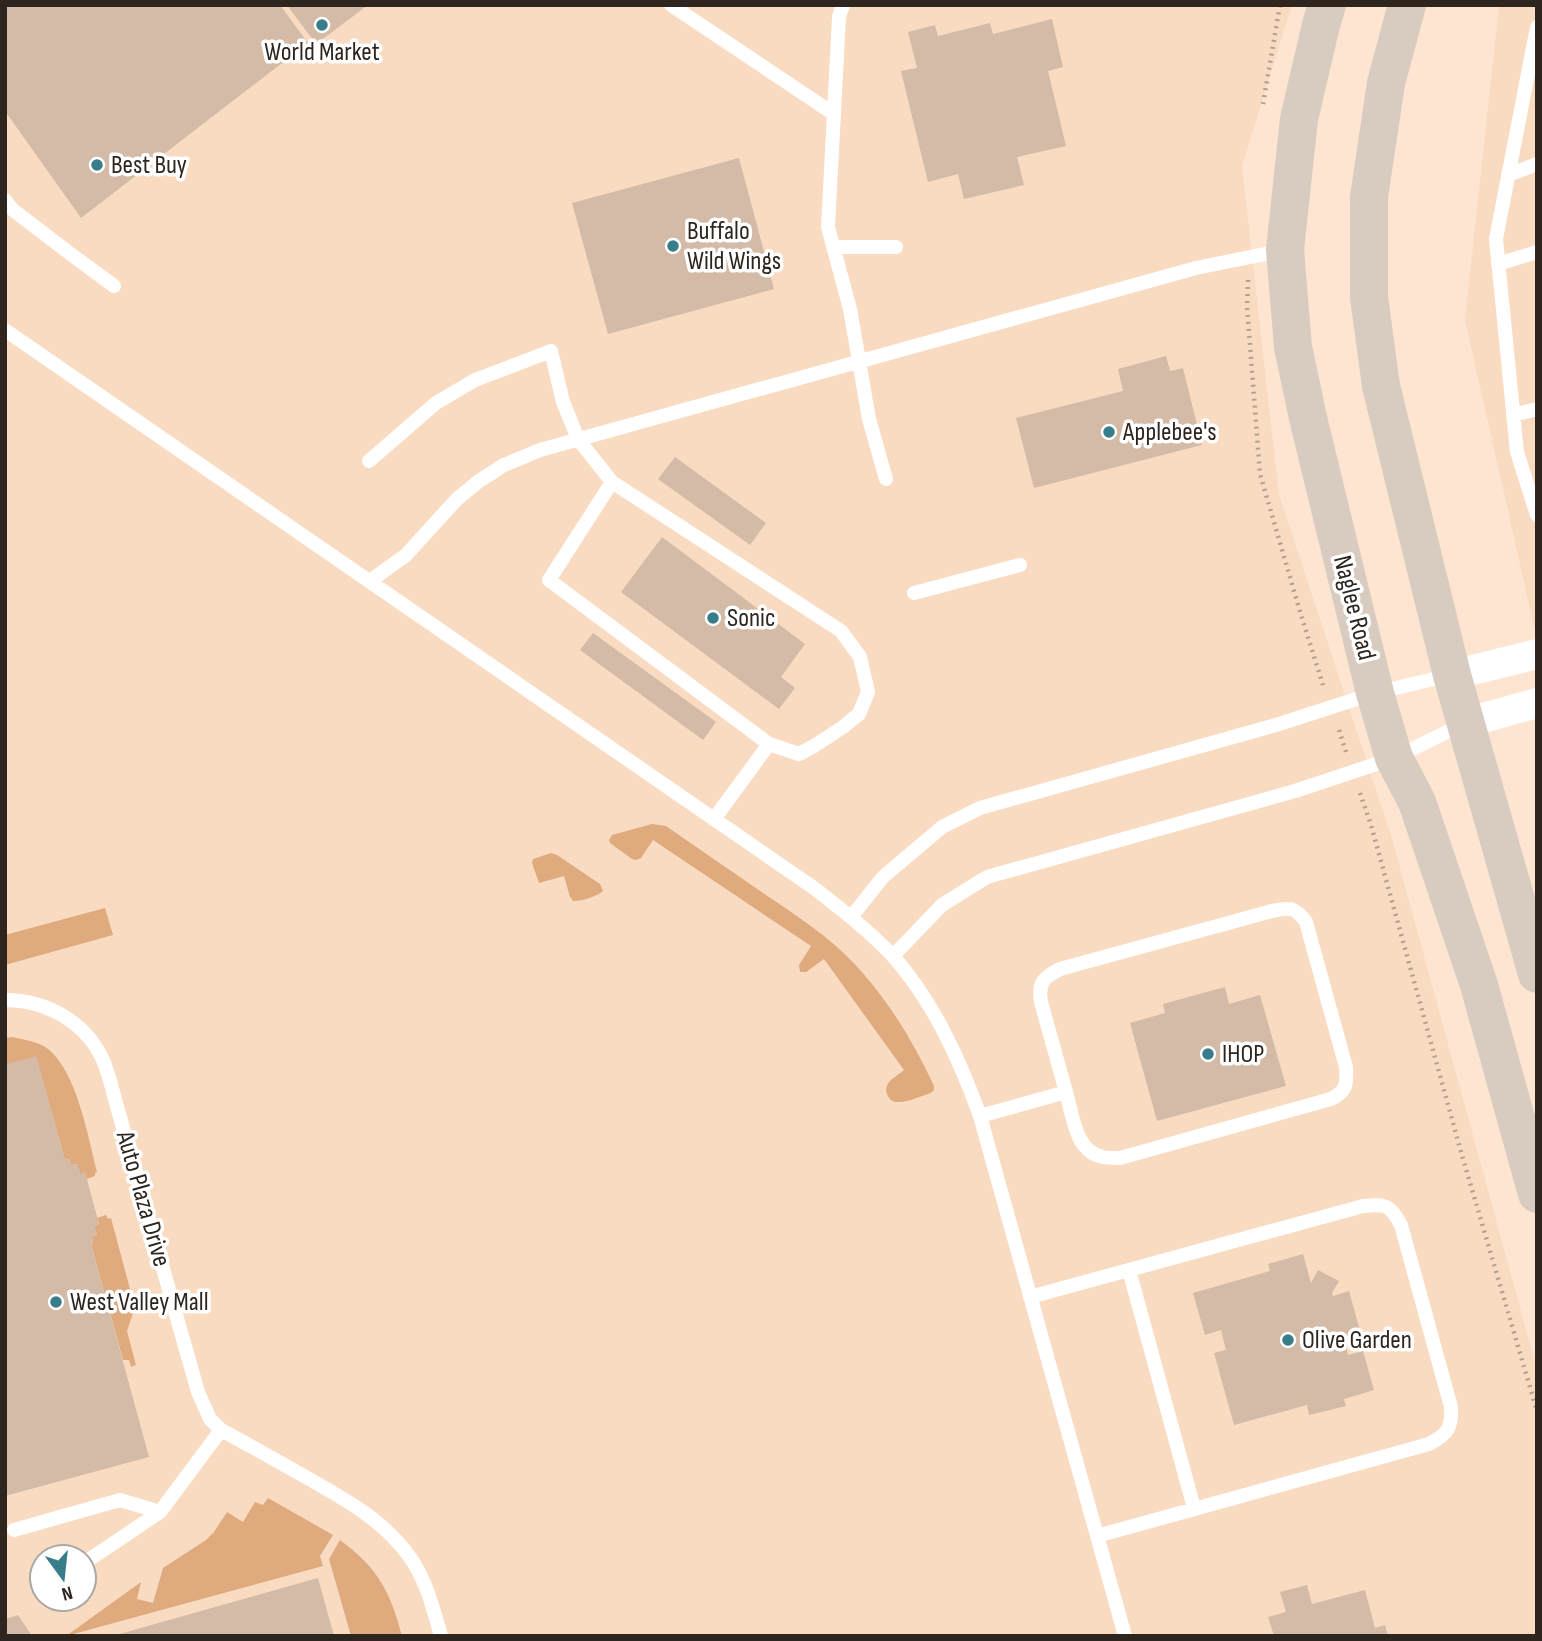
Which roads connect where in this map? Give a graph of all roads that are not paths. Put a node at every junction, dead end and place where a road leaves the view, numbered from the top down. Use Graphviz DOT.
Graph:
graph roads {
  1 [pos="671,5"];
  2 [pos="843,5"];
  3 [pos="1327,5"];
  4 [pos="1407,5"];
  5 [pos="1537,27"];
  6 [pos="1531,79"];
  7 [pos="834,114"];
  8 [pos="1537,164"];
  9 [pos="1508,175"];
  10 [pos="5,200"];
  11 [pos="833,247"];
  12 [pos="896,247"];
  13 [pos="1285,250"];
  14 [pos="1537,252"];
  15 [pos="1498,264"];
  16 [pos="114,285"];
  17 [pos="5,330"];
  18 [pos="858,361"];
  19 [pos="1537,409"];
  20 [pos="1513,415"];
  21 [pos="578,439"];
  22 [pos="369,461"];
  23 [pos="886,479"];
  24 [pos="612,482"];
  25 [pos="1537,515"];
  26 [pos="1020,565"];
  27 [pos="370,581"];
  28 [pos="914,593"];
  29 [pos="1537,654"];
  30 [pos="1452,675"];
  31 [pos="1375,692"];
  32 [pos="1537,703"];
  33 [pos="1465,723"];
  34 [pos="769,744"];
  35 [pos="1394,758"];
  36 [pos="715,819"];
  37 [pos="852,916"];
  38 [pos="893,956"];
  39 [pos="1537,974"];
  40 [pos="5,1000"];
  41 [pos="1066,1092"];
  42 [pos="980,1115"];
  43 [pos="1537,1194"];
  44 [pos="1129,1270"];
  45 [pos="1030,1297"];
  46 [pos="221,1430"];
  47 [pos="1194,1508"];
  48 [pos="160,1512"];
  49 [pos="14,1530"];
  50 [pos="1097,1536"];
  51 [pos="98,1554"];
  52 [pos="441,1636"];
  53 [pos="1125,1636"];
  1 -- 7 [label="lane"];
  2 -- 7 [label="lane"];
  3 -- 13 [label="main road, Naglee Road"];
  4 -- 30 [label="main road"];
  5 -- 6 [label="lane"];
  6 -- 9 [label="lane"];
  7 -- 11 [label="lane"];
  8 -- 9 [label="lane"];
  9 -- 15 [label="lane"];
  10 -- 16 [label="lane"];
  11 -- 12 [label="lane"];
  11 -- 18 [label="lane"];
  13 -- 18 [label="lane"];
  13 -- 31 [label="main road, Naglee Road"];
  14 -- 15 [label="lane"];
  15 -- 20 [label="lane"];
  17 -- 27 [label="lane"];
  18 -- 21 [label="lane"];
  18 -- 23 [label="lane"];
  19 -- 20 [label="lane"];
  20 -- 25 [label="lane"];
  21 -- 22 [label="lane"];
  21 -- 24 [label="lane"];
  21 -- 27 [label="lane"];
  24 -- 34 [label="lane"];
  24 -- 34 [label="lane"];
  26 -- 28 [label="lane"];
  27 -- 36 [label="lane"];
  29 -- 30 [label="street"];
  30 -- 31 [label="lane"];
  30 -- 33 [label="main road"];
  31 -- 35 [label="main road, Naglee Road"];
  31 -- 37 [label="lane"];
  32 -- 33 [label="street"];
  33 -- 35 [label="lane"];
  33 -- 39 [label="main road"];
  34 -- 36 [label="lane"];
  35 -- 38 [label="lane"];
  35 -- 43 [label="main road, Naglee Road"];
  36 -- 37 [label="lane"];
  37 -- 38 [label="lane"];
  38 -- 42 [label="lane"];
  40 -- 46 [label="lane, Auto Plaza Drive"];
  41 -- 41 [label="lane"];
  41 -- 42 [label="lane"];
  42 -- 45 [label="lane"];
  44 -- 45 [label="lane"];
  44 -- 47 [label="lane"];
  44 -- 47 [label="lane"];
  45 -- 50 [label="lane"];
  46 -- 48 [label="lane"];
  46 -- 52 [label="lane, Auto Plaza Drive"];
  47 -- 50 [label="lane"];
  48 -- 49 [label="lane"];
  48 -- 51 [label="lane"];
  50 -- 53 [label="lane"];
}
